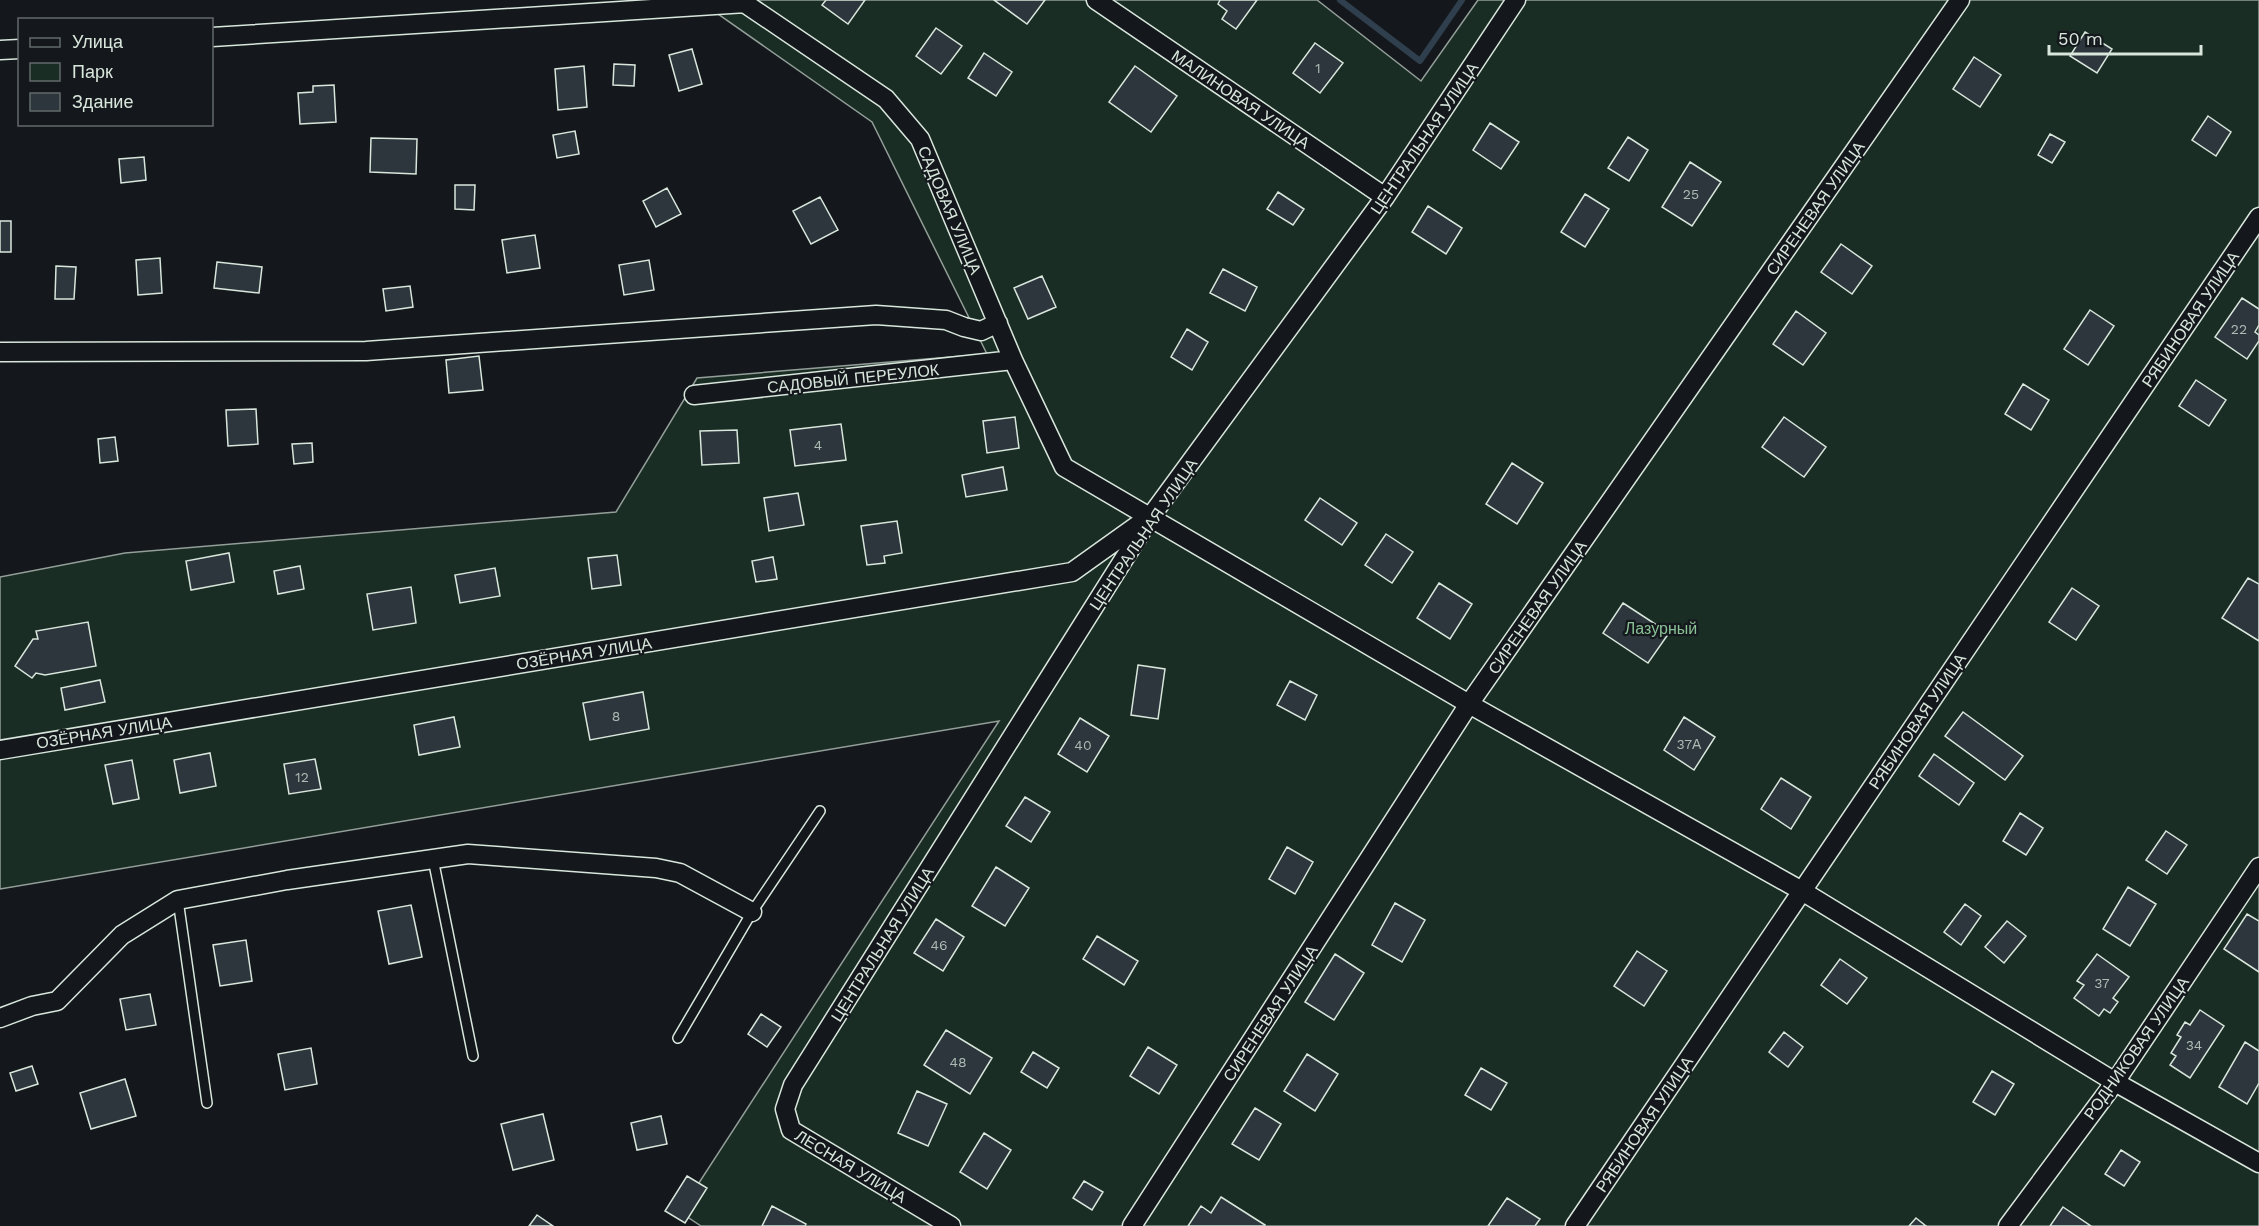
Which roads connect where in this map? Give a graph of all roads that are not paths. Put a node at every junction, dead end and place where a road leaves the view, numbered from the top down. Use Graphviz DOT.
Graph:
graph roads {
  1 [pos="1096,0"];
  2 [pos="1516,0"];
  3 [pos="1960,0"];
  4 [pos="743,2"];
  5 [pos="213,37"];
  6 [pos="18,49"];
  7 [pos="0,50"];
  8 [pos="1385,197"];
  9 [pos="2259,217"];
  10 [pos="998,323"];
  11 [pos="0,352"];
  12 [pos="1013,360"];
  13 [pos="694,395"];
  14 [pos="1151,516"];
  15 [pos="1469,704"];
  16 [pos="0,750"];
  17 [pos="820,811"];
  18 [pos="433,859"];
  19 [pos="2259,867"];
  20 [pos="1802,891"];
  21 [pos="178,900"];
  22 [pos="752,912"];
  23 [pos="0,1018"];
  24 [pos="678,1038"];
  25 [pos="473,1056"];
  26 [pos="2115,1082"];
  27 [pos="793,1085"];
  28 [pos="207,1103"];
  29 [pos="2259,1163"];
  30 [pos="951,1226"];
  31 [pos="1132,1226"];
  32 [pos="1575,1226"];
  33 [pos="2008,1226"];
  1 -- 8 [label="street, МАЛИНОВАЯ УЛИЦА"];
  2 -- 8 [label="street, ЦЕНТРАЛЬНАЯ УЛИЦА"];
  3 -- 15 [label="street, СИРЕНЕВАЯ УЛИЦА"];
  4 -- 5 [label="street"];
  4 -- 10 [label="street, САДОВАЯ УЛИЦА"];
  6 -- 7 [label="street"];
  8 -- 14 [label="street, ЦЕНТРАЛЬНАЯ УЛИЦА"];
  9 -- 20 [label="street, РЯБИНОВАЯ УЛИЦА"];
  10 -- 11 [label="street"];
  10 -- 12 [label="street, САДОВАЯ УЛИЦА"];
  12 -- 13 [label="street, САДОВЫЙ ПЕРЕУЛОК"];
  12 -- 14 [label="street, САДОВАЯ УЛИЦА"];
  14 -- 15 [label="street, САДОВАЯ УЛИЦА"];
  14 -- 16 [label="street, ОЗЁРНАЯ УЛИЦА"];
  14 -- 27 [label="street, ЦЕНТРАЛЬНАЯ УЛИЦА"];
  15 -- 20 [label="street, САДОВАЯ УЛИЦА"];
  15 -- 31 [label="street, СИРЕНЕВАЯ УЛИЦА"];
  17 -- 22 [label="lane"];
  18 -- 21 [label="street"];
  18 -- 22 [label="street"];
  18 -- 25 [label="lane"];
  19 -- 26 [label="street, РОДНИКОВАЯ УЛИЦА"];
  20 -- 26 [label="street, САДОВАЯ УЛИЦА"];
  20 -- 32 [label="street, РЯБИНОВАЯ УЛИЦА"];
  21 -- 23 [label="street"];
  21 -- 28 [label="lane"];
  22 -- 24 [label="lane"];
  26 -- 29 [label="street, САДОВАЯ УЛИЦА"];
  26 -- 33 [label="street, РОДНИКОВАЯ УЛИЦА"];
  27 -- 30 [label="street, ЛЕСНАЯ УЛИЦА"];
}
